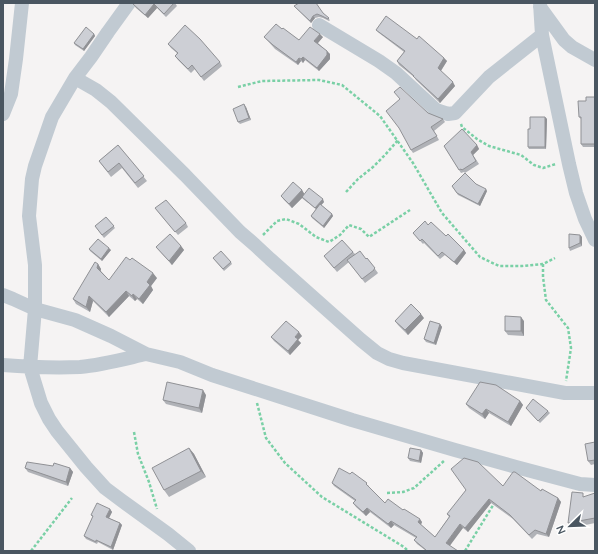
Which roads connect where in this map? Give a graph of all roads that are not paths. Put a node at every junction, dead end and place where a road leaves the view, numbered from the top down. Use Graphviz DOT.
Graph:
graph roads {
  1 [pos="22,3"];
  2 [pos="129,3"];
  3 [pos="540,5"];
  4 [pos="319,25"];
  5 [pos="542,35"];
  6 [pos="595,60"];
  7 [pos="75,78"];
  8 [pos="3,114"];
  9 [pos="595,240"];
  10 [pos="3,295"];
  11 [pos="35,309"];
  12 [pos="146,354"];
  13 [pos="3,365"];
  14 [pos="30,367"];
  15 [pos="595,393"];
  16 [pos="595,485"];
  17 [pos="189,551"];
  1 -- 8 [label="street"];
  2 -- 7 [label="street"];
  3 -- 5 [label="street"];
  3 -- 6 [label="street"];
  4 -- 5 [label="street"];
  5 -- 9 [label="street"];
  7 -- 11 [label="street"];
  7 -- 15 [label="street"];
  10 -- 11 [label="street"];
  11 -- 12 [label="street"];
  11 -- 14 [label="street"];
  12 -- 14 [label="street"];
  12 -- 16 [label="street"];
  13 -- 14 [label="street"];
  14 -- 17 [label="street"];
}
